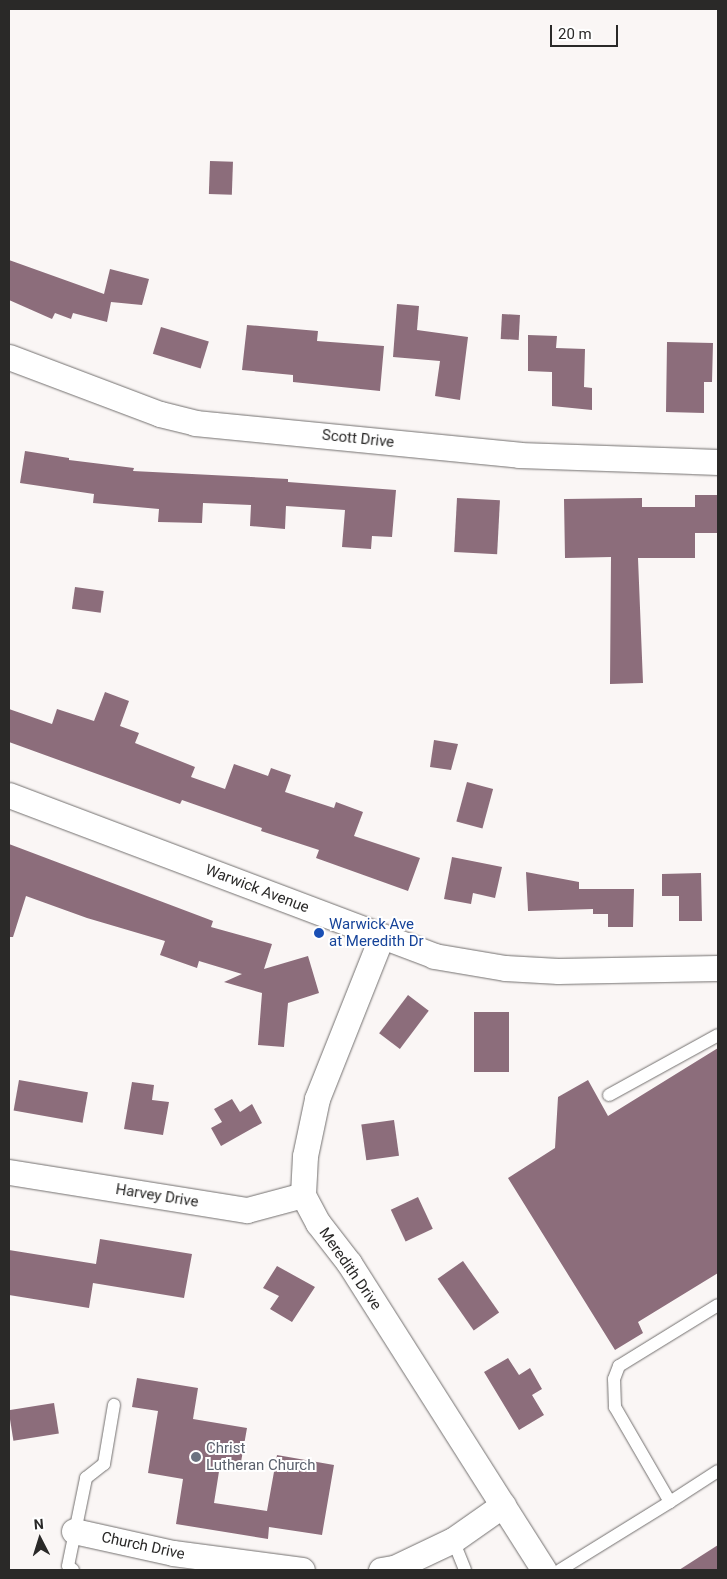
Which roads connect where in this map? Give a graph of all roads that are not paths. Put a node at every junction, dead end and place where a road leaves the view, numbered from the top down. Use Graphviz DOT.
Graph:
graph roads {
  1 [pos="9,357"];
  2 [pos="718,462"];
  3 [pos="9,795"];
  4 [pos="381,938"];
  5 [pos="718,968"];
  6 [pos="718,1035"];
  7 [pos="609,1095"];
  8 [pos="9,1172"];
  9 [pos="303,1195"];
  10 [pos="718,1305"];
  11 [pos="114,1405"];
  12 [pos="718,1471"];
  13 [pos="670,1502"];
  14 [pos="503,1505"];
  15 [pos="74,1531"];
  16 [pos="453,1540"];
  17 [pos="73,1570"];
  18 [pos="302,1570"];
  19 [pos="381,1570"];
  20 [pos="465,1570"];
  21 [pos="544,1570"];
  22 [pos="560,1570"];
  1 -- 2 [label="street, Scott Drive"];
  3 -- 4 [label="street, Warwick Avenue"];
  4 -- 5 [label="street, Warwick Avenue"];
  4 -- 9 [label="street"];
  6 -- 7 [label="lane"];
  8 -- 9 [label="street, Harvey Drive"];
  9 -- 14 [label="street, Meredith Drive"];
  10 -- 13 [label="lane"];
  11 -- 15 [label="lane"];
  12 -- 13 [label="lane"];
  13 -- 22 [label="lane"];
  14 -- 16 [label="street"];
  14 -- 21 [label="street, Meredith Drive"];
  15 -- 17 [label="lane"];
  15 -- 18 [label="street, Church Drive"];
  16 -- 19 [label="street"];
  16 -- 20 [label="lane"];
}
